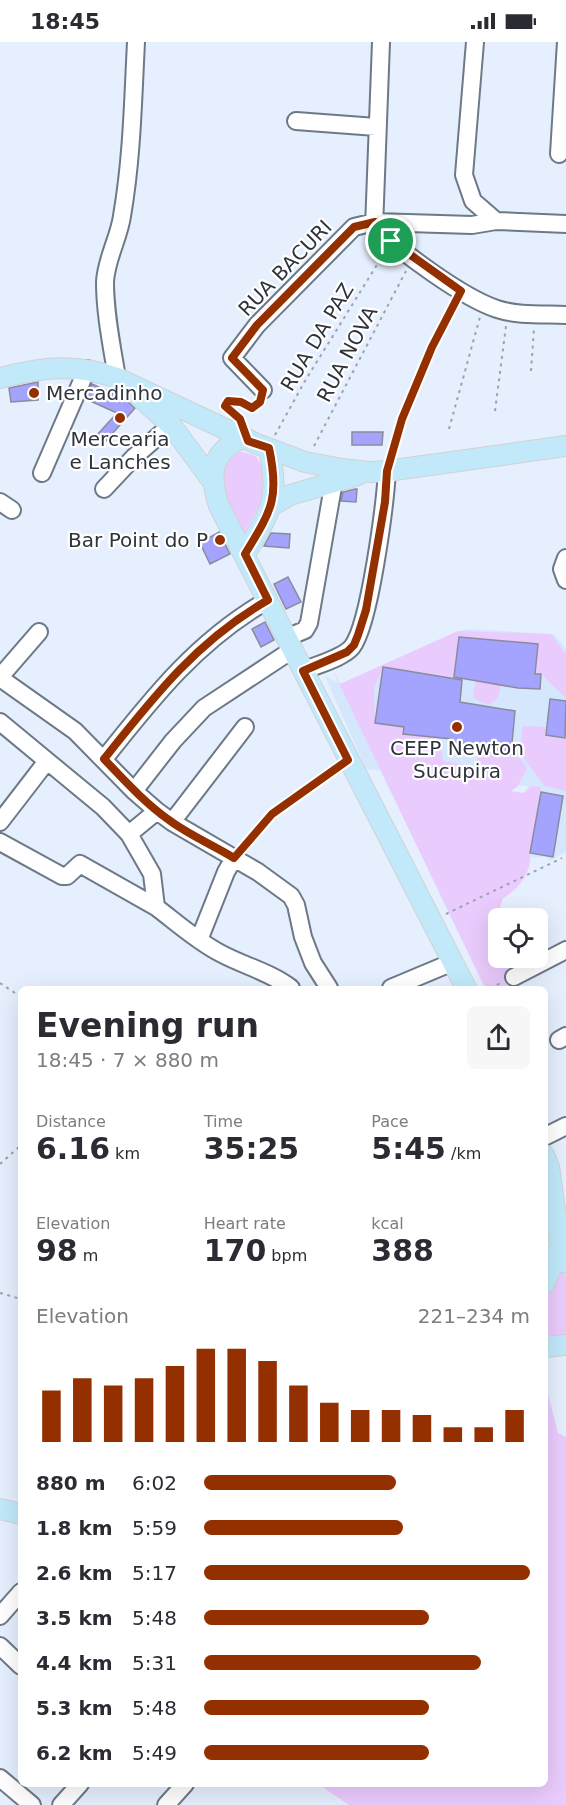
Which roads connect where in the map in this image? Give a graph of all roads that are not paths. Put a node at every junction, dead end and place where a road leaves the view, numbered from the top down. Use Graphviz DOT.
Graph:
graph roads {
  1 [pos="136,42"];
  2 [pos="381,42"];
  3 [pos="475,42"];
  4 [pos="566,42"];
  5 [pos="296,121"];
  6 [pos="376,127"];
  7 [pos="559,154"];
  8 [pos="496,221"];
  9 [pos="375,222"];
  10 [pos="566,224"];
  11 [pos="566,315"];
  12 [pos="84,376"];
  13 [pos="0,378"];
  14 [pos="117,378"];
  15 [pos="263,390"];
  16 [pos="171,425"];
  17 [pos="242,438"];
  18 [pos="566,446"];
  19 [pos="269,448"];
  20 [pos="378,471"];
  21 [pos="42,473"];
  22 [pos="334,481"];
  23 [pos="213,482"];
  24 [pos="104,489"];
  25 [pos="271,506"];
  26 [pos="245,554"];
  27 [pos="566,558"];
  28 [pos="566,580"];
  29 [pos="268,600"];
  30 [pos="39,632"];
  31 [pos="289,644"];
  32 [pos="303,671"];
  33 [pos="0,677"];
  34 [pos="0,722"];
  35 [pos="245,727"];
  36 [pos="104,759"];
  37 [pos="47,761"];
  38 [pos="134,791"];
  39 [pos="157,811"];
  40 [pos="2,817"];
  41 [pos="172,822"];
  42 [pos="129,834"];
  43 [pos="0,842"];
  44 [pos="234,858"];
  45 [pos="156,907"];
  46 [pos="199,940"];
  47 [pos="566,950"];
  48 [pos="453,962"];
  49 [pos="514,977"];
  50 [pos="287,986"];
  51 [pos="328,986"];
  52 [pos="396,986"];
  53 [pos="465,986"];
  54 [pos="566,1126"];
  55 [pos="548,1135"];
  56 [pos="548,1162"];
  57 [pos="548,1166"];
  58 [pos="566,1183"];
  59 [pos="564,1247"];
  60 [pos="548,1277"];
  61 [pos="566,1345"];
  62 [pos="548,1347"];
  63 [pos="18,1595"];
  64 [pos="0,1616"];
  65 [pos="0,1646"];
  66 [pos="18,1663"];
  67 [pos="0,1778"];
  68 [pos="77,1787"];
  69 [pos="182,1787"];
  70 [pos="32,1805"];
  71 [pos="61,1805"];
  72 [pos="166,1805"];
  1 -- 14 [label="street"];
  2 -- 6 [label="street"];
  3 -- 8 [label="street"];
  4 -- 7 [label="street"];
  5 -- 6 [label="street"];
  6 -- 9 [label="street"];
  8 -- 9 [label="street"];
  8 -- 10 [label="street"];
  9 -- 11 [label="street"];
  9 -- 15 [label="street, RUA BACURI"];
  12 -- 13 [label="main road"];
  12 -- 14 [label="main road"];
  12 -- 21 [label="street"];
  14 -- 16 [label="main road"];
  14 -- 17 [label="main road"];
  16 -- 23 [label="main road"];
  16 -- 24 [label="street"];
  17 -- 19 [label="main road"];
  17 -- 23 [label="main road"];
  18 -- 20 [label="main road"];
  19 -- 20 [label="main road"];
  19 -- 25 [label="main road"];
  20 -- 22 [label="main road"];
  20 -- 32 [label="street"];
  22 -- 25 [label="main road"];
  22 -- 31 [label="street"];
  23 -- 26 [label="main road"];
  25 -- 26 [label="main road"];
  26 -- 29 [label="main road"];
  27 -- 28 [label="street"];
  29 -- 31 [label="main road"];
  29 -- 36 [label="street"];
  30 -- 33 [label="street"];
  31 -- 32 [label="main road"];
  31 -- 38 [label="street"];
  32 -- 48 [label="main road"];
  33 -- 36 [label="street"];
  34 -- 37 [label="street"];
  35 -- 41 [label="street"];
  36 -- 38 [label="street"];
  37 -- 40 [label="street"];
  37 -- 42 [label="street"];
  38 -- 39 [label="street"];
  39 -- 41 [label="street"];
  39 -- 42 [label="street"];
  41 -- 44 [label="street"];
  42 -- 45 [label="street"];
  43 -- 45 [label="street"];
  44 -- 46 [label="street"];
  44 -- 51 [label="street"];
  45 -- 46 [label="street"];
  46 -- 50 [label="street"];
  47 -- 49 [label="street"];
  48 -- 52 [label="street"];
  48 -- 53 [label="main road"];
  54 -- 55 [label="street"];
  56 -- 58 [label="main road"];
  57 -- 59 [label="main road"];
  59 -- 60 [label="main road"];
  61 -- 62 [label="main road"];
  63 -- 64 [label="street"];
  65 -- 66 [label="street"];
  67 -- 70 [label="street"];
  68 -- 71 [label="street"];
  69 -- 72 [label="street"];
}
